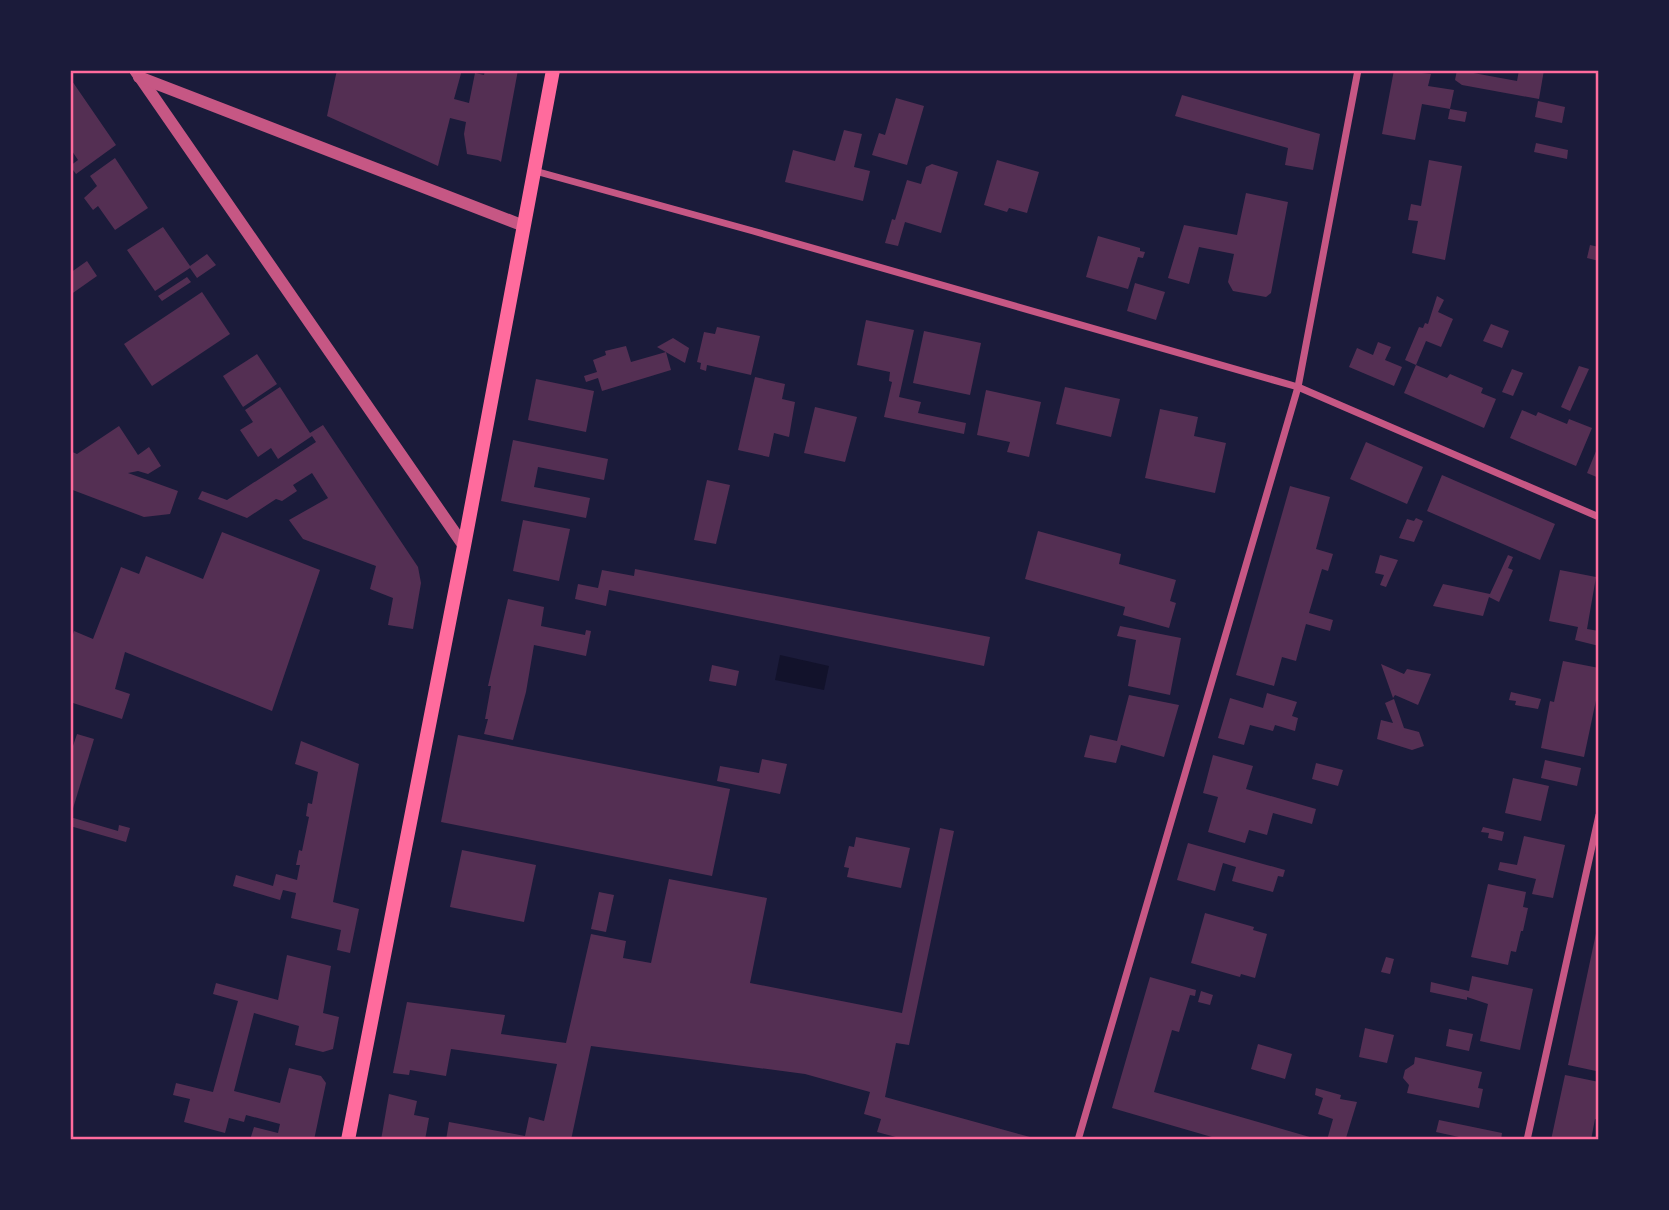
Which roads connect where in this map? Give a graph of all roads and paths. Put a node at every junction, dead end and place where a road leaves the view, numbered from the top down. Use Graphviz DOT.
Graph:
graph roads {
  1 [pos="553,70"];
  2 [pos="1358,70"];
  3 [pos="137,74"];
  4 [pos="534,170"];
  5 [pos="524,226"];
  6 [pos="1298,387"];
  7 [pos="1599,517"];
  8 [pos="464,545"];
  9 [pos="1599,815"];
  10 [pos="348,1140"];
  11 [pos="1078,1140"];
  12 [pos="1527,1140"];
  1 -- 4 [label="main road"];
  2 -- 6 [label="street"];
  3 -- 5 [label="street"];
  3 -- 8 [label="street"];
  4 -- 5 [label="main road"];
  4 -- 6 [label="street"];
  5 -- 8 [label="main road"];
  6 -- 7 [label="street"];
  6 -- 11 [label="street"];
  8 -- 10 [label="main road"];
  9 -- 12 [label="street"];
}
